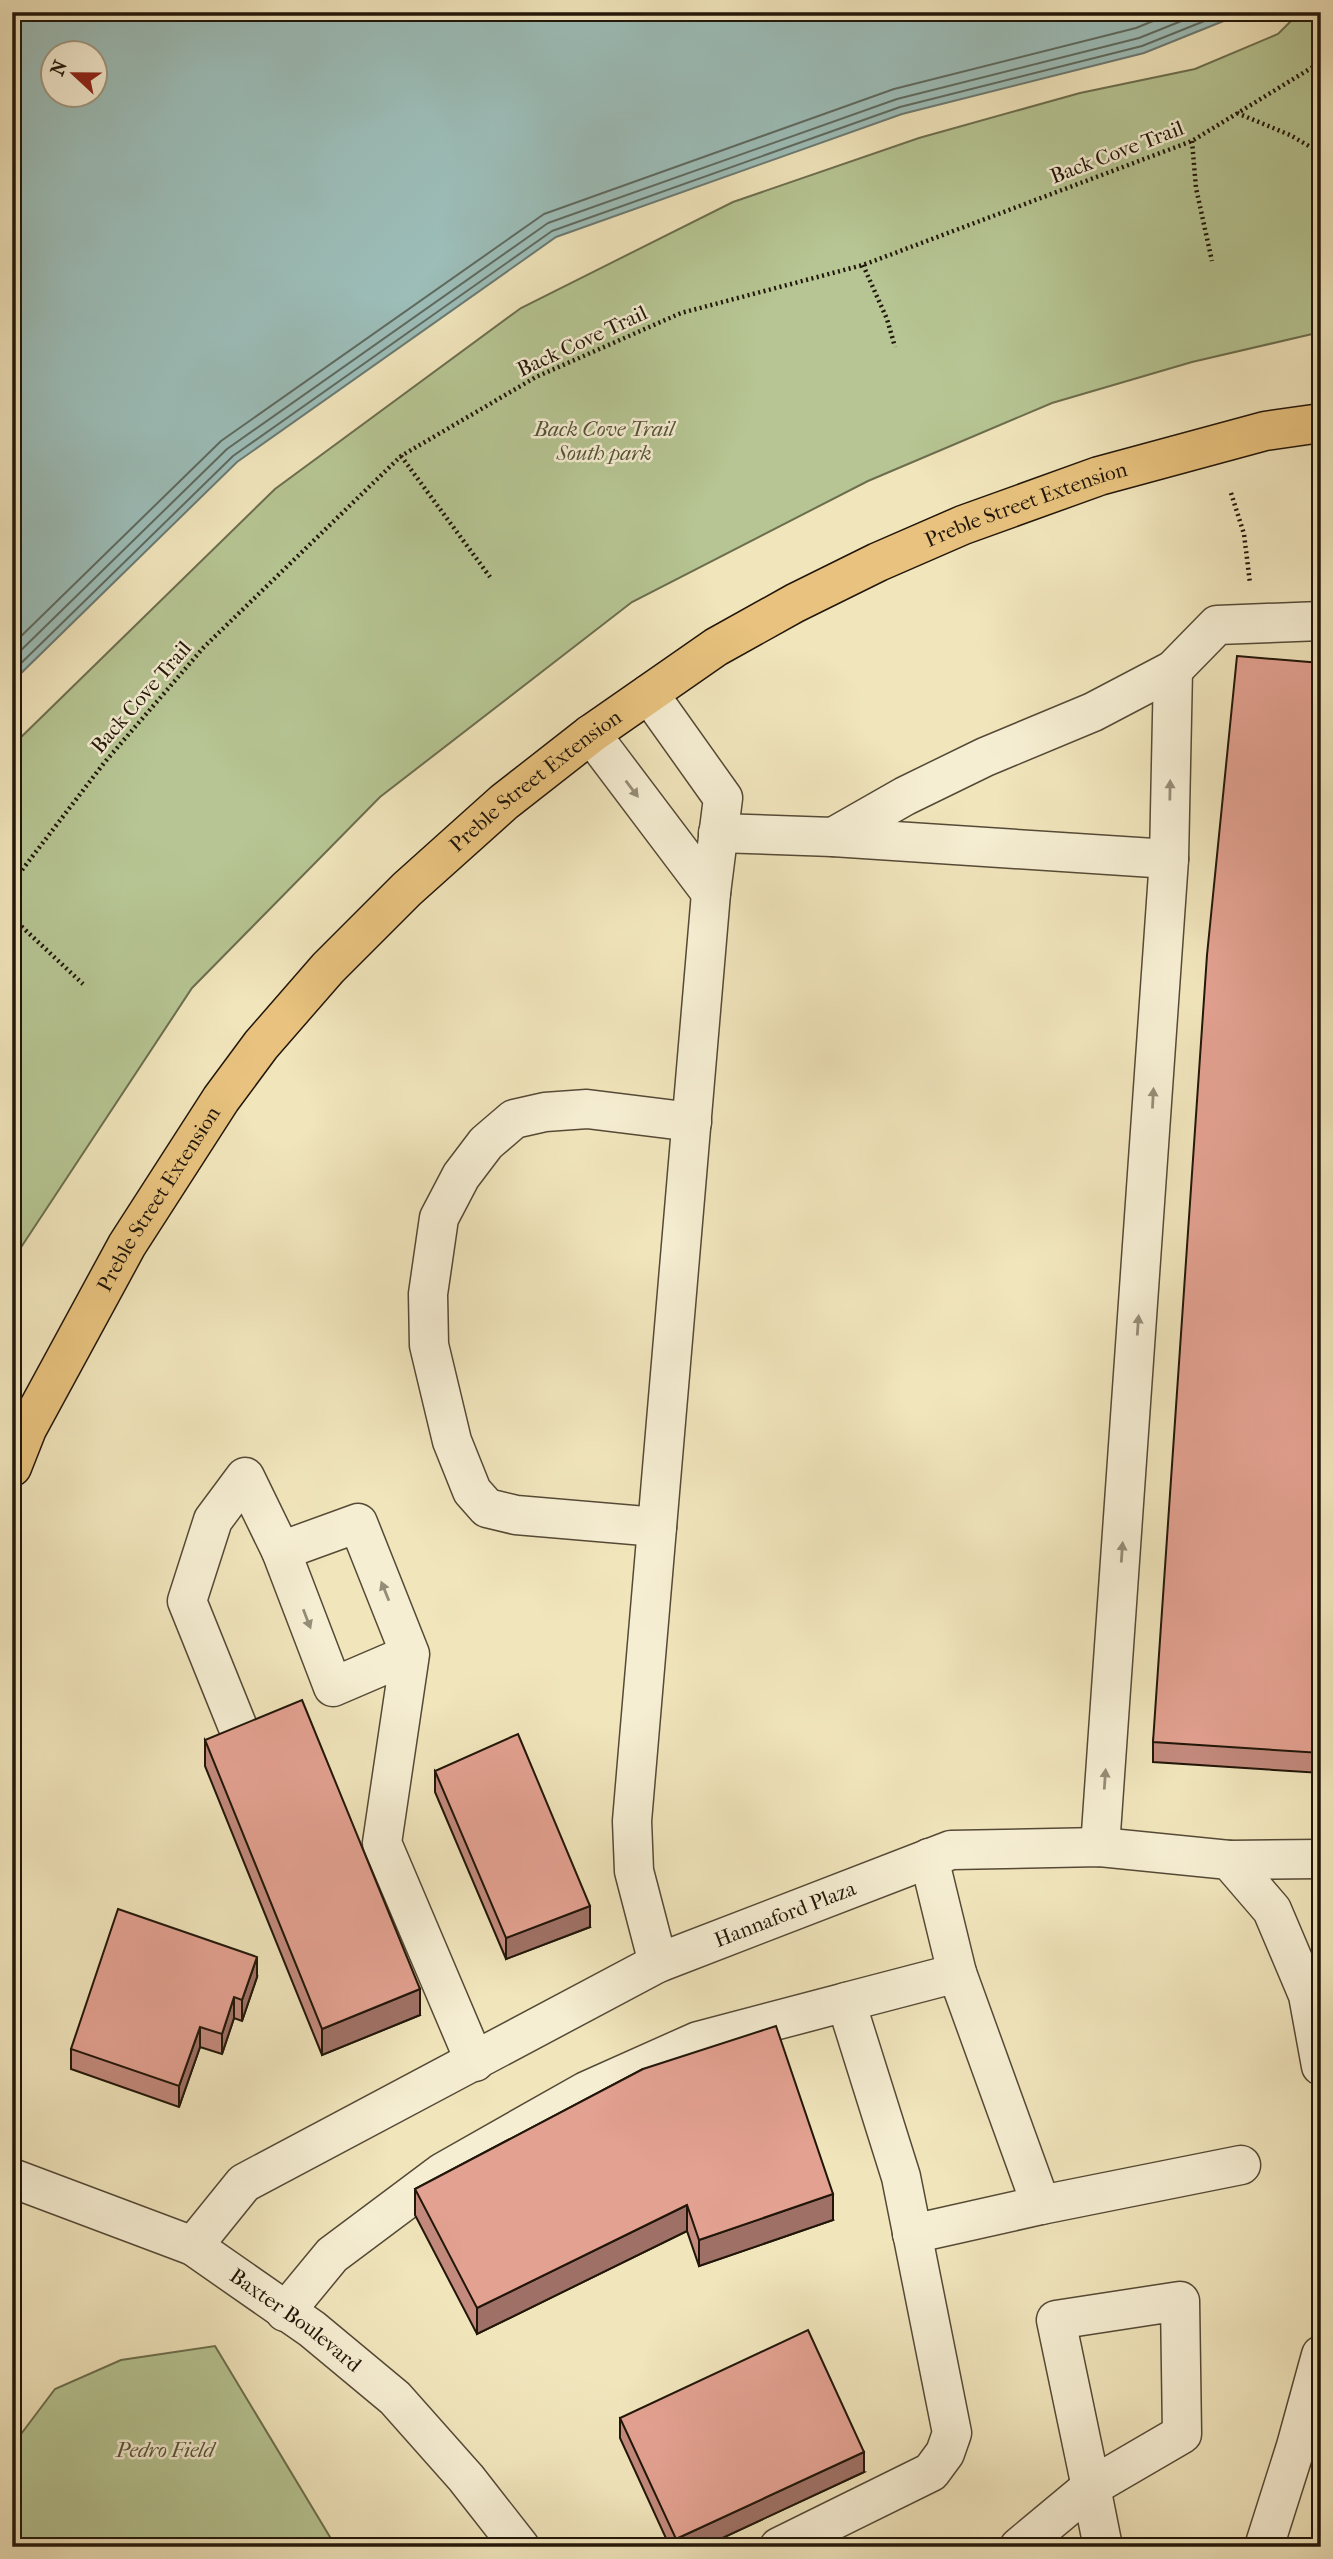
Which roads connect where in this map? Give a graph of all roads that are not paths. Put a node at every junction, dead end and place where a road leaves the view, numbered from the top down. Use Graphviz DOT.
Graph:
graph roads {
  1 [pos="1321,423"];
  2 [pos="1321,621"];
  3 [pos="1173,670"];
  4 [pos="649,694"];
  5 [pos="591,734"];
  6 [pos="718,833"];
  7 [pos="833,837"];
  8 [pos="1169,859"];
  9 [pos="711,893"];
  10 [pos="692,1122"];
  11 [pos="12,1467"];
  12 [pos="657,1528"];
  13 [pos="281,1551"];
  14 [pos="410,1654"];
  15 [pos="237,1725"];
  16 [pos="1100,1847"];
  17 [pos="929,1858"];
  18 [pos="1321,1859"];
  19 [pos="1229,1860"];
  20 [pos="658,1963"];
  21 [pos="957,1973"];
  22 [pos="846,2001"];
  23 [pos="475,2062"];
  24 [pos="1321,2066"];
  25 [pos="1241,2165"];
  26 [pos="12,2178"];
  27 [pos="1041,2205"];
  28 [pos="912,2234"];
  29 [pos="193,2246"];
  30 [pos="285,2312"];
  31 [pos="1321,2355"];
  32 [pos="1315,2395"];
  33 [pos="1308,2450"];
  34 [pos="1091,2487"];
  35 [pos="520,2547"];
  36 [pos="779,2547"];
  37 [pos="1019,2547"];
  38 [pos="1103,2547"];
  39 [pos="1264,2547"];
  1 -- 4 [label="main road, Preble Street Extension"];
  2 -- 3 [label="street"];
  3 -- 7 [label="street"];
  8 -- 3 [label="street, one-way"];
  4 -- 5 [label="main road, Preble Street Extension"];
  4 -- 6 [label="street"];
  5 -- 9 [label="street, one-way"];
  5 -- 11 [label="main road, Preble Street Extension"];
  6 -- 7 [label="street"];
  6 -- 9 [label="street"];
  7 -- 8 [label="street"];
  16 -- 8 [label="street, one-way"];
  9 -- 10 [label="street"];
  10 -- 12 [label="street"];
  10 -- 12 [label="street"];
  12 -- 20 [label="street"];
  14 -- 13 [label="street, one-way"];
  13 -- 14 [label="street, one-way"];
  13 -- 15 [label="street"];
  14 -- 23 [label="street"];
  16 -- 17 [label="street, Hannaford Plaza"];
  16 -- 19 [label="street, Hannaford Plaza"];
  17 -- 20 [label="street, Hannaford Plaza"];
  17 -- 21 [label="street"];
  18 -- 19 [label="street, Hannaford Plaza"];
  19 -- 24 [label="street"];
  20 -- 23 [label="street, Hannaford Plaza"];
  21 -- 22 [label="street"];
  21 -- 27 [label="street"];
  22 -- 28 [label="street"];
  22 -- 30 [label="street"];
  23 -- 29 [label="street, Hannaford Plaza"];
  25 -- 27 [label="street"];
  26 -- 29 [label="street, Baxter Boulevard"];
  27 -- 28 [label="street"];
  28 -- 36 [label="street"];
  29 -- 30 [label="street, Baxter Boulevard"];
  30 -- 35 [label="street, Baxter Boulevard"];
  31 -- 32 [label="street"];
  32 -- 33 [label="street"];
  33 -- 39 [label="street"];
  34 -- 34 [label="street"];
  34 -- 37 [label="street"];
  34 -- 38 [label="street"];
}
